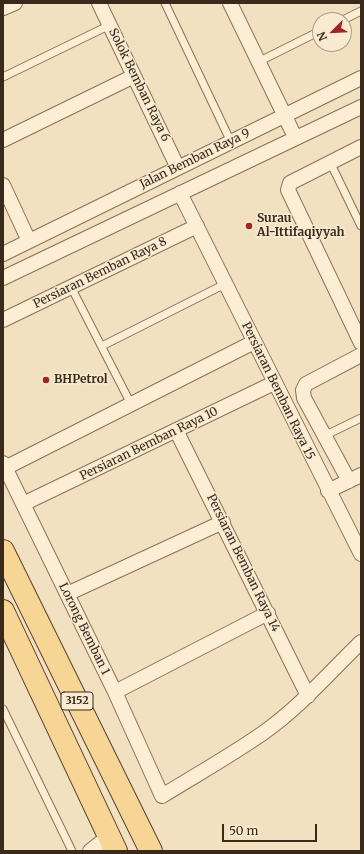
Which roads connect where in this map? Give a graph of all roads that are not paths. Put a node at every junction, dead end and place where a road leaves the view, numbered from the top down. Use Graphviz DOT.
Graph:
graph roads {
  1 [pos="15,3"];
  2 [pos="99,3"];
  3 [pos="166,3"];
  4 [pos="234,4"];
  5 [pos="3,8"];
  6 [pos="361,11"];
  7 [pos="352,16"];
  8 [pos="110,25"];
  9 [pos="312,35"];
  10 [pos="258,62"];
  11 [pos="134,76"];
  12 [pos="3,77"];
  13 [pos="361,78"];
  14 [pos="361,106"];
  15 [pos="285,116"];
  16 [pos="295,137"];
  17 [pos="3,140"];
  18 [pos="231,142"];
  19 [pos="361,147"];
  20 [pos="330,162"];
  21 [pos="178,168"];
  22 [pos="3,185"];
  23 [pos="180,193"];
  24 [pos="197,226"];
  25 [pos="361,226"];
  26 [pos="30,241"];
  27 [pos="3,254"];
  28 [pos="3,278"];
  29 [pos="225,284"];
  30 [pos="71,287"];
  31 [pos="3,320"];
  32 [pos="254,342"];
  33 [pos="361,343"];
  34 [pos="102,346"];
  35 [pos="361,355"];
  36 [pos="274,383"];
  37 [pos="131,404"];
  38 [pos="361,418"];
  39 [pos="176,430"];
  40 [pos="324,436"];
  41 [pos="4,466"];
  42 [pos="355,478"];
  43 [pos="328,491"];
  44 [pos="23,504"];
  45 [pos="223,522"];
  46 [pos="3,551"];
  47 [pos="361,554"];
  48 [pos="67,594"];
  49 [pos="3,611"];
  50 [pos="268,613"];
  51 [pos="361,642"];
  52 [pos="115,692"];
  53 [pos="308,696"];
  54 [pos="3,709"];
  55 [pos="112,843"];
  56 [pos="72,851"];
  57 [pos="90,851"];
  58 [pos="151,851"];
  1 -- 5 [label="street"];
  2 -- 8 [label="street, Solok Bemban Raya 6"];
  3 -- 18 [label="lane"];
  4 -- 10 [label="street"];
  6 -- 7 [label="lane"];
  8 -- 11 [label="street, Solok Bemban Raya 6"];
  8 -- 12 [label="lane"];
  9 -- 10 [label="lane"];
  10 -- 15 [label="street"];
  11 -- 17 [label="street"];
  11 -- 21 [label="street, Solok Bemban Raya 6"];
  13 -- 15 [label="street, Jalan Bemban Raya 9"];
  14 -- 16 [label="street"];
  15 -- 16 [label="street"];
  15 -- 18 [label="street, Jalan Bemban Raya 9"];
  16 -- 23 [label="street"];
  18 -- 21 [label="street, Jalan Bemban Raya 9"];
  19 -- 20 [label="street"];
  20 -- 25 [label="lane"];
  20 -- 33 [label="street"];
  21 -- 26 [label="street, Jalan Bemban Raya 9"];
  22 -- 26 [label="street"];
  23 -- 24 [label="street, Persiaran Bemban Raya 15"];
  23 -- 28 [label="street"];
  24 -- 29 [label="street, Persiaran Bemban Raya 15"];
  24 -- 30 [label="street, Persiaran Bemban Raya 8"];
  26 -- 27 [label="street, Jalan Bemban Raya 9"];
  29 -- 32 [label="street, Persiaran Bemban Raya 15"];
  29 -- 34 [label="lane"];
  30 -- 31 [label="street, Persiaran Bemban Raya 8"];
  30 -- 34 [label="lane"];
  32 -- 36 [label="street, Persiaran Bemban Raya 15"];
  32 -- 37 [label="street"];
  34 -- 37 [label="lane"];
  35 -- 40 [label="street"];
  36 -- 39 [label="street, Persiaran Bemban Raya 10"];
  36 -- 43 [label="street, Persiaran Bemban Raya 15"];
  37 -- 41 [label="street"];
  38 -- 40 [label="lane"];
  39 -- 44 [label="street, Persiaran Bemban Raya 10"];
  39 -- 45 [label="street, Persiaran Bemban Raya 14"];
  40 -- 42 [label="street"];
  41 -- 44 [label="street, Lorong Bemban 1"];
  42 -- 43 [label="street"];
  43 -- 47 [label="street, Persiaran Bemban Raya 15"];
  44 -- 48 [label="street, Lorong Bemban 1"];
  45 -- 48 [label="street"];
  45 -- 50 [label="street, Persiaran Bemban Raya 14"];
  46 -- 58 [label="main road, 3152"];
  48 -- 52 [label="street, Lorong Bemban 1"];
  49 -- 55 [label="main road, 3152"];
  50 -- 52 [label="street"];
  50 -- 53 [label="street, Persiaran Bemban Raya 14"];
  51 -- 53 [label="street"];
  52 -- 53 [label="street, Lorong Bemban 1"];
  54 -- 56 [label="lane"];
  55 -- 57 [label="street"];
}
